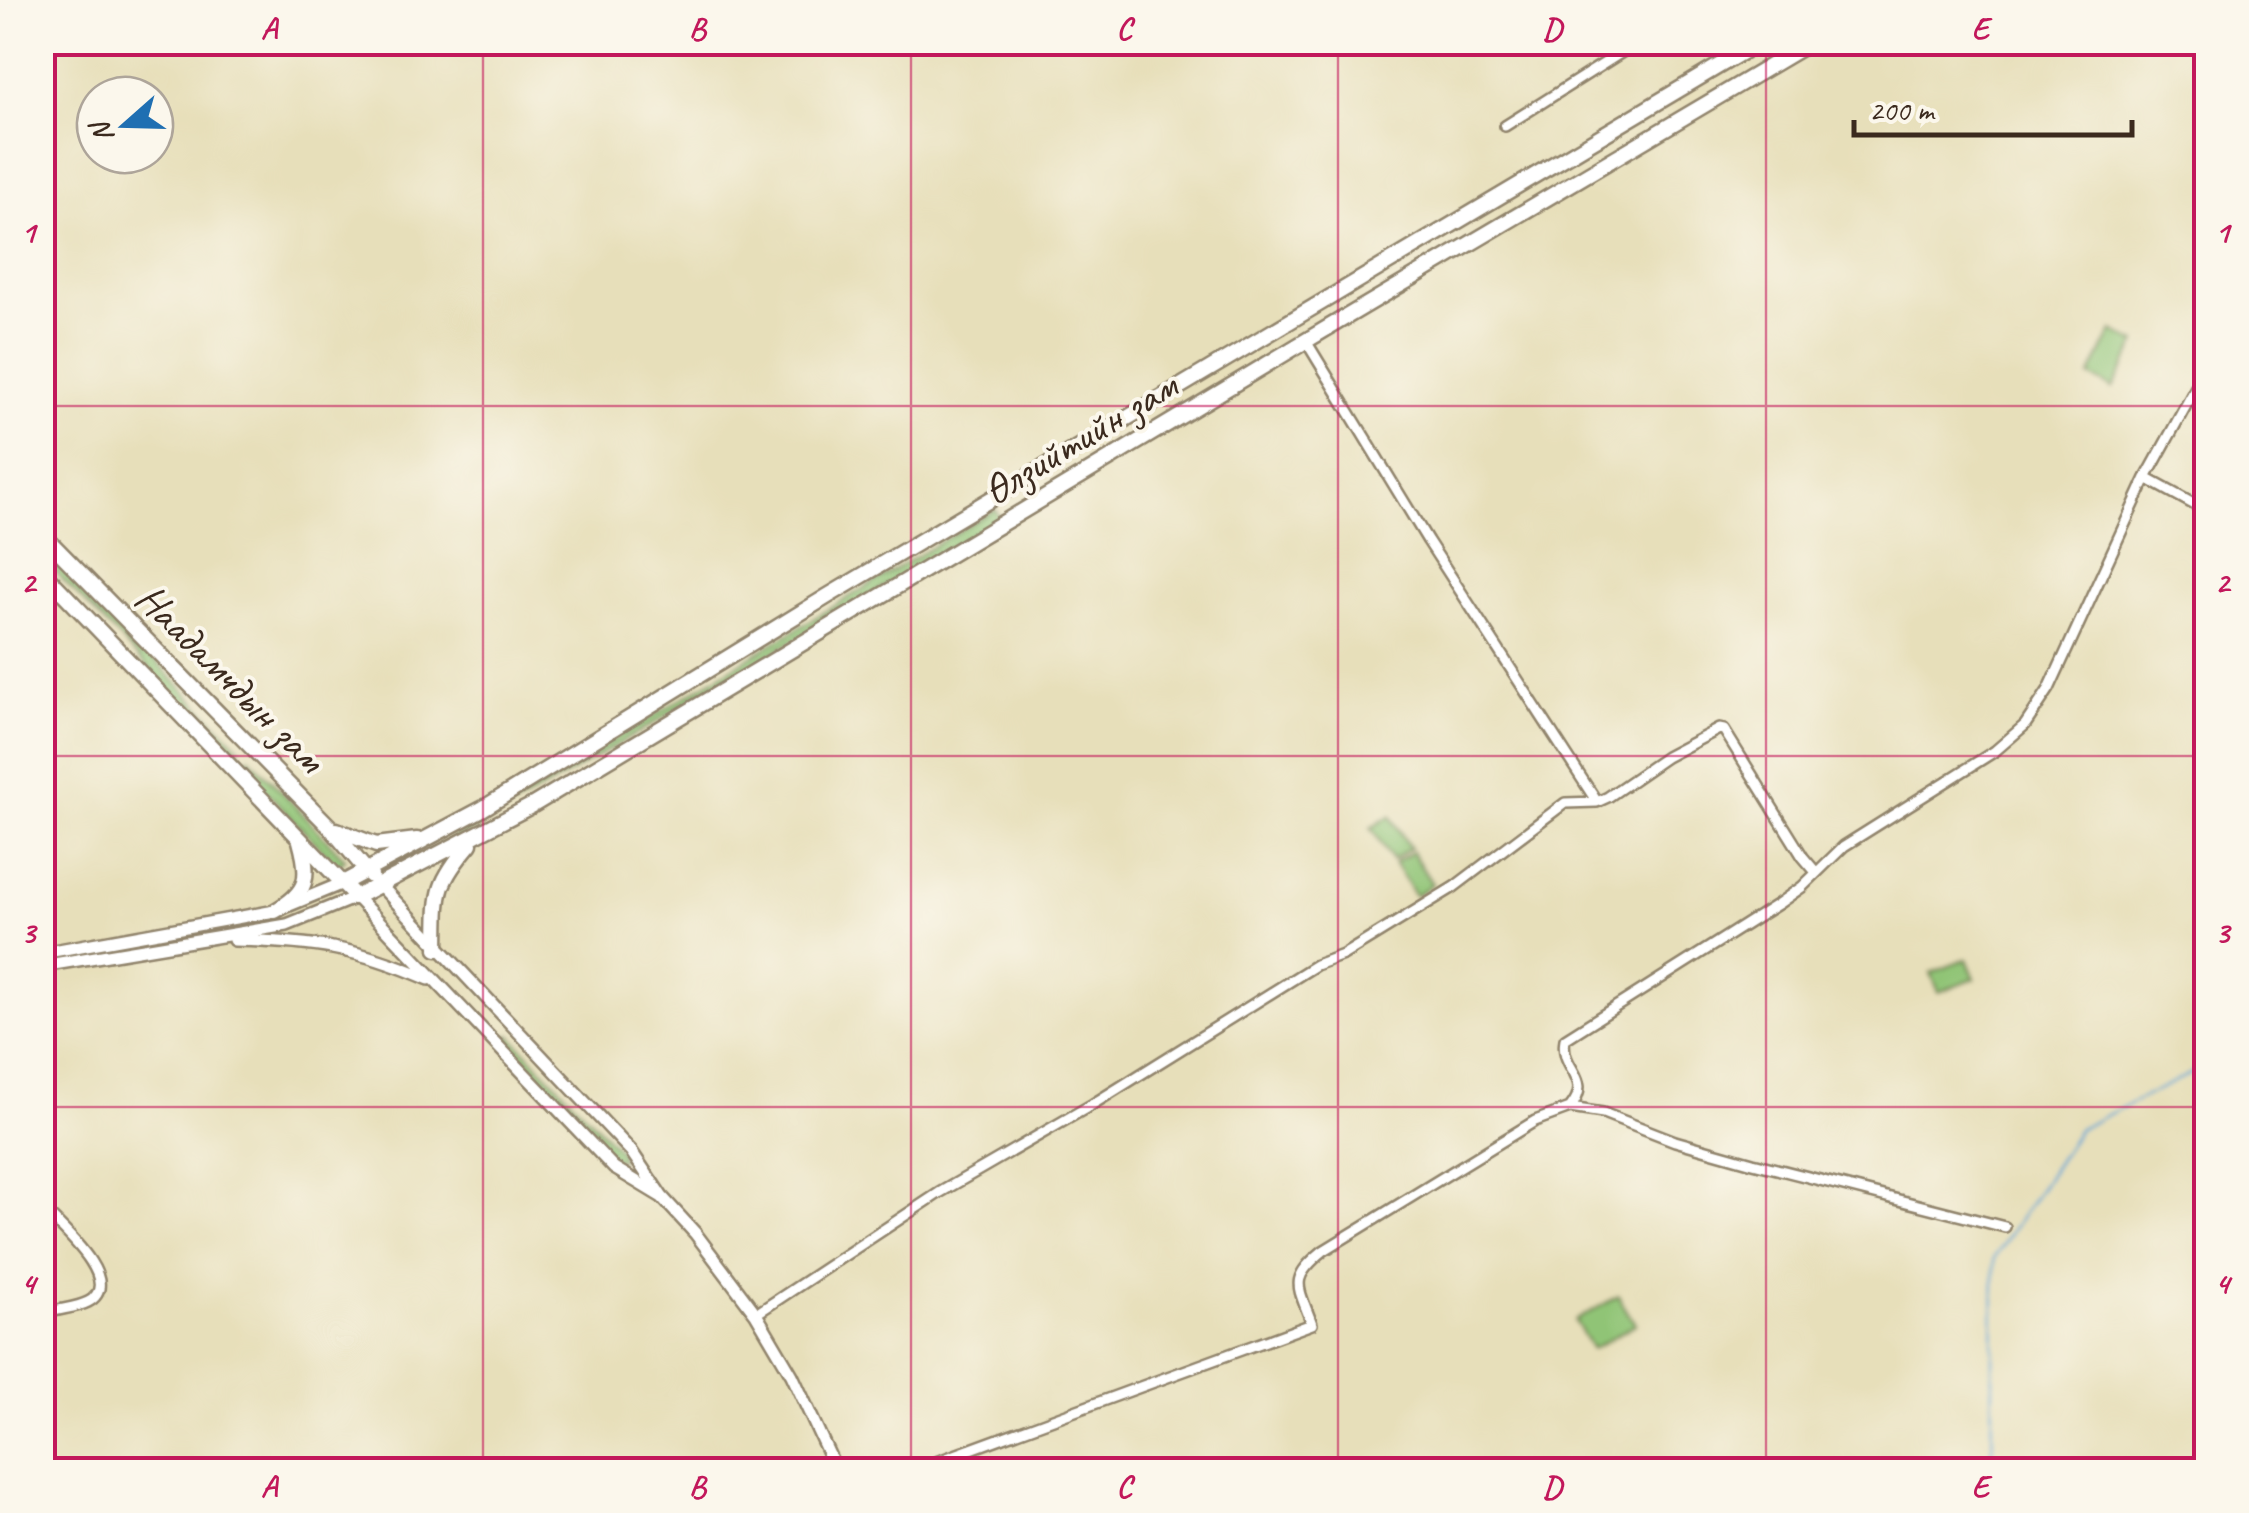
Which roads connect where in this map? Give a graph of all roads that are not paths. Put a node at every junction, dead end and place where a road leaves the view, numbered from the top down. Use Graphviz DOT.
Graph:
graph roads {
  1 [pos="1638,42"];
  2 [pos="1759,42"];
  3 [pos="1811,42"];
  4 [pos="1505,126"];
  5 [pos="1446,227"];
  6 [pos="1459,250"];
  7 [pos="1306,340"];
  8 [pos="2206,369"];
  9 [pos="2146,478"];
  10 [pos="2206,511"];
  11 [pos="42,534"];
  12 [pos="42,571"];
  13 [pos="252,748"];
  14 [pos="232,768"];
  15 [pos="1597,802"];
  16 [pos="329,826"];
  17 [pos="298,836"];
  18 [pos="477,836"];
  19 [pos="433,837"];
  20 [pos="1816,871"];
  21 [pos="368,872"];
  22 [pos="343,883"];
  23 [pos="380,886"];
  24 [pos="356,898"];
  25 [pos="275,910"];
  26 [pos="210,939"];
  27 [pos="437,949"];
  28 [pos="42,953"];
  29 [pos="42,966"];
  30 [pos="434,981"];
  31 [pos="504,1016"];
  32 [pos="516,1029"];
  33 [pos="488,1035"];
  34 [pos="497,1046"];
  35 [pos="1570,1108"];
  36 [pos="662,1198"];
  37 [pos="42,1208"];
  38 [pos="2005,1226"];
  39 [pos="756,1314"];
  40 [pos="42,1315"];
  41 [pos="836,1470"];
  42 [pos="914,1470"];
  1 -- 4 [label="street"];
  2 -- 5 [label="highway, Өлзийтийн зам"];
  3 -- 6 [label="highway, Өлзийтийн зам"];
  5 -- 6 [label="highway"];
  5 -- 19 [label="highway, Өлзийтийн зам"];
  6 -- 7 [label="highway, Өлзийтийн зам"];
  7 -- 15 [label="street"];
  7 -- 18 [label="highway, Өлзийтийн зам"];
  8 -- 9 [label="street"];
  9 -- 10 [label="street"];
  9 -- 20 [label="street"];
  11 -- 13 [label="highway, Наадамчдын зам"];
  12 -- 14 [label="highway, Наадамчдын зам"];
  13 -- 14 [label="highway"];
  13 -- 16 [label="highway, Наадамчдын зам"];
  14 -- 17 [label="highway, Наадамчдын зам"];
  15 -- 20 [label="street"];
  15 -- 39 [label="street"];
  16 -- 19 [label="highway"];
  16 -- 21 [label="highway, Наадамчдын зам"];
  17 -- 22 [label="highway, Наадамчдын зам"];
  17 -- 25 [label="highway"];
  18 -- 23 [label="highway, Өлзийтийн зам"];
  18 -- 27 [label="highway"];
  19 -- 21 [label="highway, Өлзийтийн зам"];
  20 -- 35 [label="street"];
  21 -- 22 [label="highway, Өлзийтийн зам"];
  21 -- 23 [label="highway, Наадамчдын зам"];
  22 -- 24 [label="highway, Наадамчдын зам"];
  22 -- 25 [label="main road"];
  23 -- 24 [label="highway, Өлзийтийн зам"];
  23 -- 27 [label="main road"];
  24 -- 26 [label="main road"];
  24 -- 30 [label="main road"];
  25 -- 28 [label="main road"];
  26 -- 29 [label="main road"];
  26 -- 30 [label="main road"];
  27 -- 31 [label="main road"];
  30 -- 33 [label="main road"];
  31 -- 32 [label="main road"];
  31 -- 33 [label="main road"];
  32 -- 34 [label="main road"];
  32 -- 36 [label="main road"];
  33 -- 34 [label="main road"];
  34 -- 36 [label="main road"];
  35 -- 38 [label="street"];
  35 -- 42 [label="street"];
  36 -- 39 [label="main road"];
  37 -- 40 [label="street"];
  39 -- 41 [label="main road"];
}
